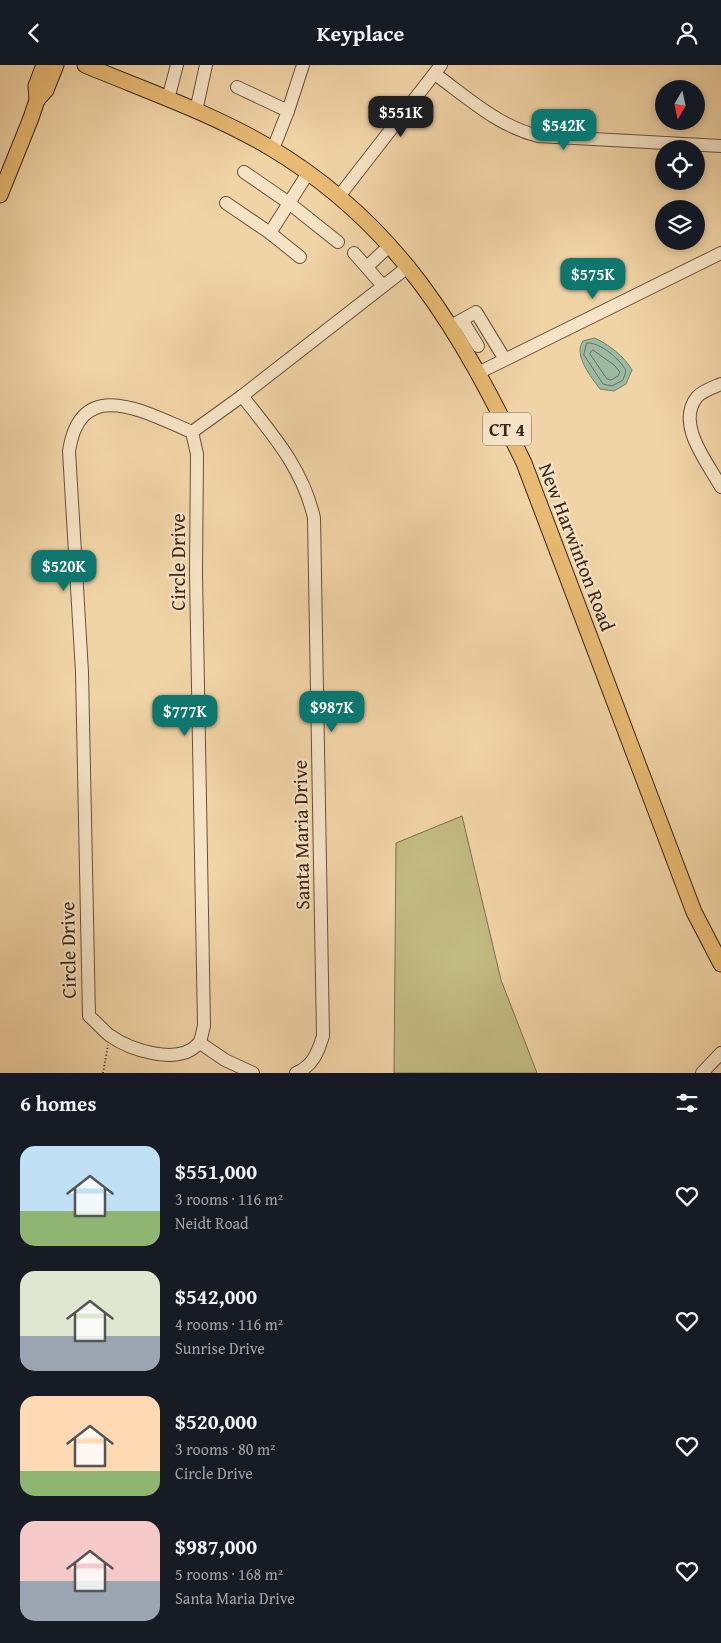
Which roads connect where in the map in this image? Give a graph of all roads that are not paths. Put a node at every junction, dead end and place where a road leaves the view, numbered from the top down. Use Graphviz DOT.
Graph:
graph roads {
  1 [pos="44,65"];
  2 [pos="56,65"];
  3 [pos="85,65"];
  4 [pos="177,65"];
  5 [pos="206,65"];
  6 [pos="304,65"];
  7 [pos="438,70"];
  8 [pos="237,87"];
  9 [pos="168,99"];
  10 [pos="37,100"];
  11 [pos="196,111"];
  12 [pos="288,111"];
  13 [pos="721,146"];
  14 [pos="273,149"];
  15 [pos="244,172"];
  16 [pos="308,173"];
  17 [pos="0,195"];
  18 [pos="340,195"];
  19 [pos="226,203"];
  20 [pos="289,203"];
  21 [pos="270,233"];
  22 [pos="338,242"];
  23 [pos="390,245"];
  24 [pos="354,253"];
  25 [pos="721,253"];
  26 [pos="300,257"];
  27 [pos="409,266"];
  28 [pos="367,267"];
  29 [pos="383,287"];
  30 [pos="457,323"];
  31 [pos="492,339"];
  32 [pos="473,349"];
  33 [pos="504,358"];
  34 [pos="478,373"];
  35 [pos="721,384"];
  36 [pos="242,396"];
  37 [pos="192,432"];
  38 [pos="721,487"];
  39 [pos="721,964"];
  40 [pos="200,1043"];
  41 [pos="721,1053"];
  42 [pos="253,1073"];
  43 [pos="296,1073"];
  44 [pos="702,1073"];
  1 -- 10 [label="main road"];
  2 -- 10 [label="main road"];
  3 -- 9 [label="main road, New Harwinton Road / CT 4"];
  4 -- 9 [label="street"];
  5 -- 11 [label="street"];
  6 -- 12 [label="street"];
  7 -- 13 [label="street"];
  7 -- 18 [label="street"];
  8 -- 12 [label="street"];
  9 -- 11 [label="main road, New Harwinton Road / CT 4"];
  10 -- 17 [label="main road"];
  11 -- 14 [label="main road, New Harwinton Road / CT 4"];
  12 -- 14 [label="street"];
  14 -- 16 [label="main road, New Harwinton Road / CT 4"];
  15 -- 20 [label="street"];
  16 -- 18 [label="main road, New Harwinton Road / CT 4"];
  16 -- 20 [label="street"];
  18 -- 23 [label="main road, New Harwinton Road / CT 4"];
  19 -- 21 [label="street"];
  20 -- 21 [label="street"];
  20 -- 22 [label="street"];
  21 -- 26 [label="street"];
  23 -- 27 [label="main road, New Harwinton Road / CT 4"];
  23 -- 28 [label="street"];
  24 -- 28 [label="street"];
  25 -- 33 [label="street"];
  27 -- 29 [label="street"];
  27 -- 30 [label="main road, New Harwinton Road / CT 4"];
  28 -- 29 [label="street"];
  29 -- 36 [label="street"];
  30 -- 31 [label="street"];
  30 -- 32 [label="main road, New Harwinton Road / CT 4"];
  31 -- 32 [label="street"];
  31 -- 33 [label="street"];
  32 -- 34 [label="main road, New Harwinton Road / CT 4"];
  33 -- 34 [label="street"];
  34 -- 39 [label="main road, New Harwinton Road / CT 4"];
  35 -- 38 [label="street"];
  36 -- 37 [label="street"];
  36 -- 43 [label="street, Santa Maria Drive"];
  37 -- 40 [label="street, Circle Drive"];
  37 -- 40 [label="street, Circle Drive"];
  40 -- 42 [label="street"];
  41 -- 44 [label="street"];
}
